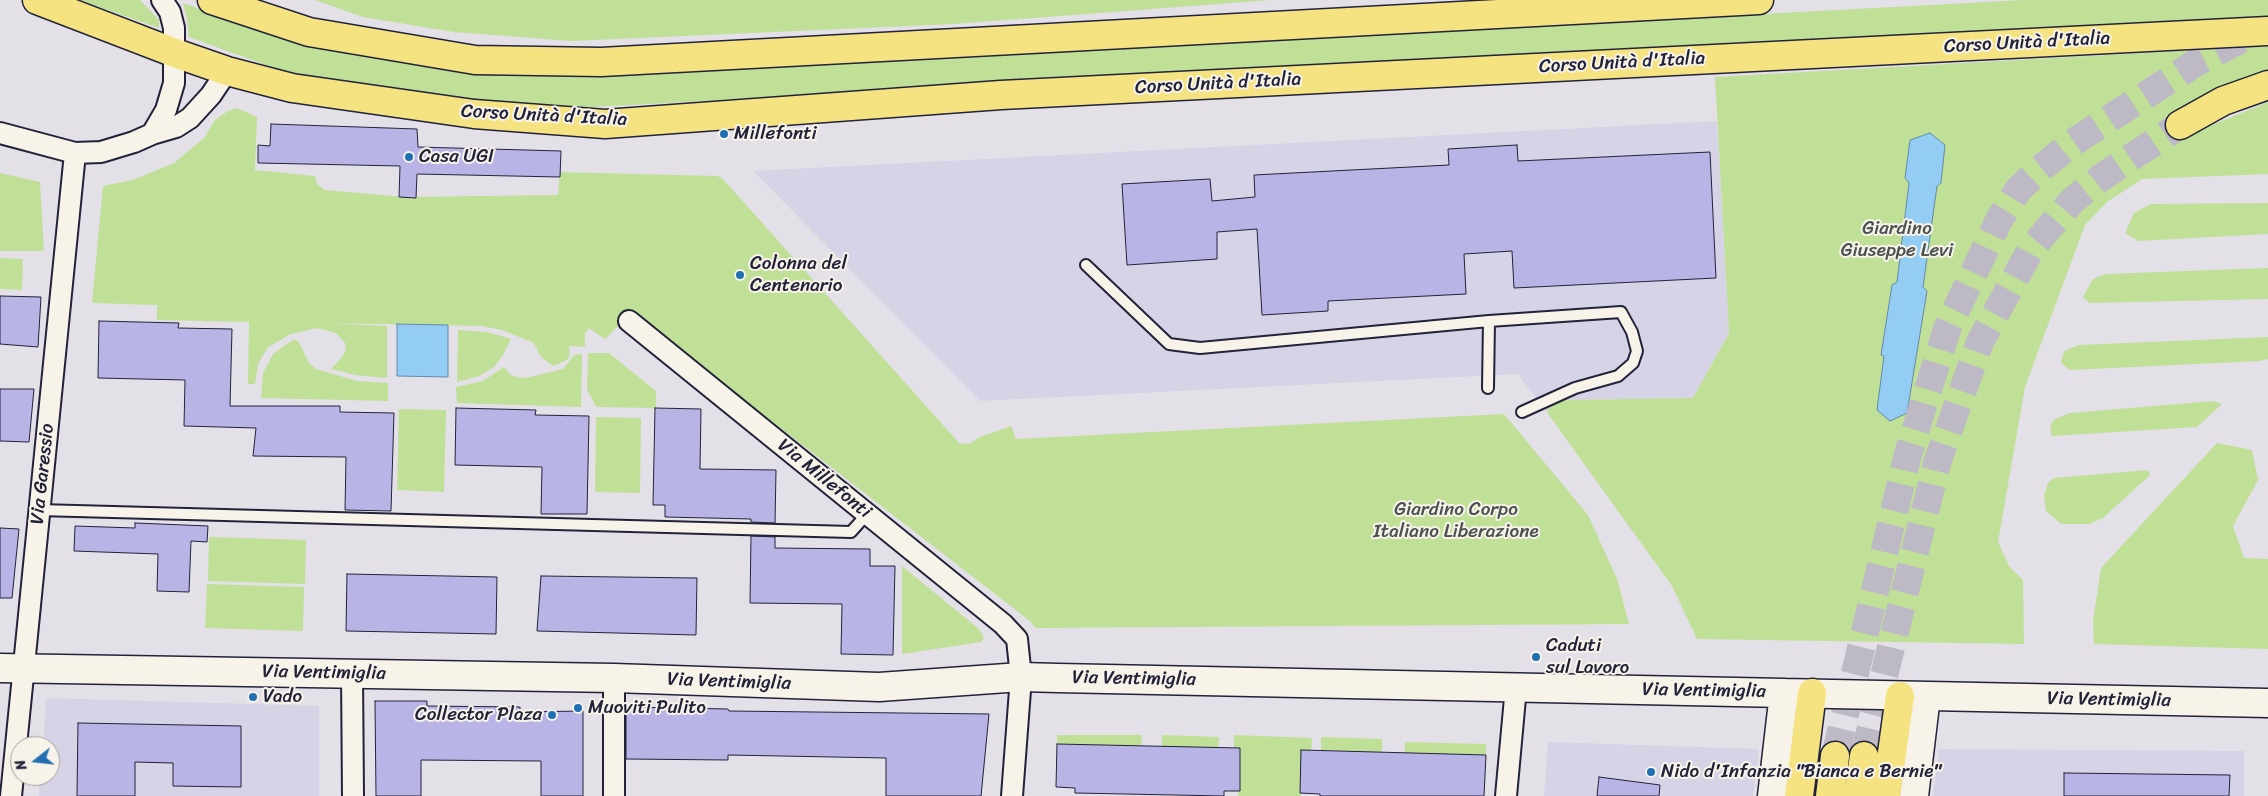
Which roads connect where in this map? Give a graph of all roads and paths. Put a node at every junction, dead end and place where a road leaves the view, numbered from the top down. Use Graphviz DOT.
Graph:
graph roads {
  1 [pos="37,0"];
  2 [pos="162,0"];
  3 [pos="212,0"];
  4 [pos="1758,0"];
  5 [pos="2268,31"];
  6 [pos="175,53"];
  7 [pos="227,71"];
  8 [pos="2268,85"];
  9 [pos="2180,125"];
  10 [pos="0,132"];
  11 [pos="152,134"];
  12 [pos="75,153"];
  13 [pos="1086,265"];
  14 [pos="629,321"];
  15 [pos="1489,321"];
  16 [pos="1488,388"];
  17 [pos="1522,412"];
  18 [pos="39,510"];
  19 [pos="867,514"];
  20 [pos="11,668"];
  21 [pos="352,673"];
  22 [pos="614,678"];
  23 [pos="1021,678"];
  24 [pos="1516,687"];
  25 [pos="1784,693"];
  26 [pos="1812,694"];
  27 [pos="1913,696"];
  28 [pos="2268,703"];
  29 [pos="1835,756"];
  30 [pos="1864,756"];
  31 [pos="11,796"];
  32 [pos="353,796"];
  33 [pos="614,796"];
  34 [pos="1012,796"];
  35 [pos="1506,796"];
  36 [pos="1772,796"];
  37 [pos="1800,796"];
  38 [pos="1830,796"];
  39 [pos="1858,796"];
  40 [pos="1886,796"];
  41 [pos="1914,796"];
  1 -- 6 [label="main road, Corso Unità d'Italia"];
  2 -- 6 [label="street"];
  3 -- 4 [label="main road"];
  5 -- 7 [label="main road, Corso Unità d'Italia"];
  6 -- 7 [label="main road, Corso Unità d'Italia"];
  6 -- 11 [label="street"];
  7 -- 11 [label="street"];
  8 -- 9 [label="main road"];
  10 -- 12 [label="street"];
  11 -- 12 [label="street"];
  12 -- 18 [label="street, Via Garessio"];
  13 -- 15 [label="lane"];
  14 -- 19 [label="street, Via Millefonti"];
  15 -- 16 [label="lane"];
  15 -- 17 [label="lane"];
  18 -- 19 [label="lane"];
  18 -- 20 [label="street, Via Garessio"];
  19 -- 23 [label="street, Via Millefonti"];
  20 -- 21 [label="street, Via Ventimiglia"];
  20 -- 31 [label="street, Via Garessio"];
  21 -- 22 [label="street, Via Ventimiglia"];
  21 -- 32 [label="street"];
  22 -- 23 [label="street, Via Ventimiglia"];
  22 -- 33 [label="street"];
  23 -- 24 [label="street, Via Ventimiglia"];
  23 -- 34 [label="street"];
  24 -- 25 [label="street, Via Ventimiglia"];
  24 -- 35 [label="street"];
  25 -- 26 [label="street, Via Ventimiglia"];
  25 -- 36 [label="street"];
  26 -- 27 [label="street, Via Ventimiglia"];
  26 -- 37 [label="main road"];
  27 -- 28 [label="street, Via Ventimiglia"];
  27 -- 40 [label="main road"];
  27 -- 41 [label="street"];
  29 -- 38 [label="main road"];
  30 -- 39 [label="main road"];
}
